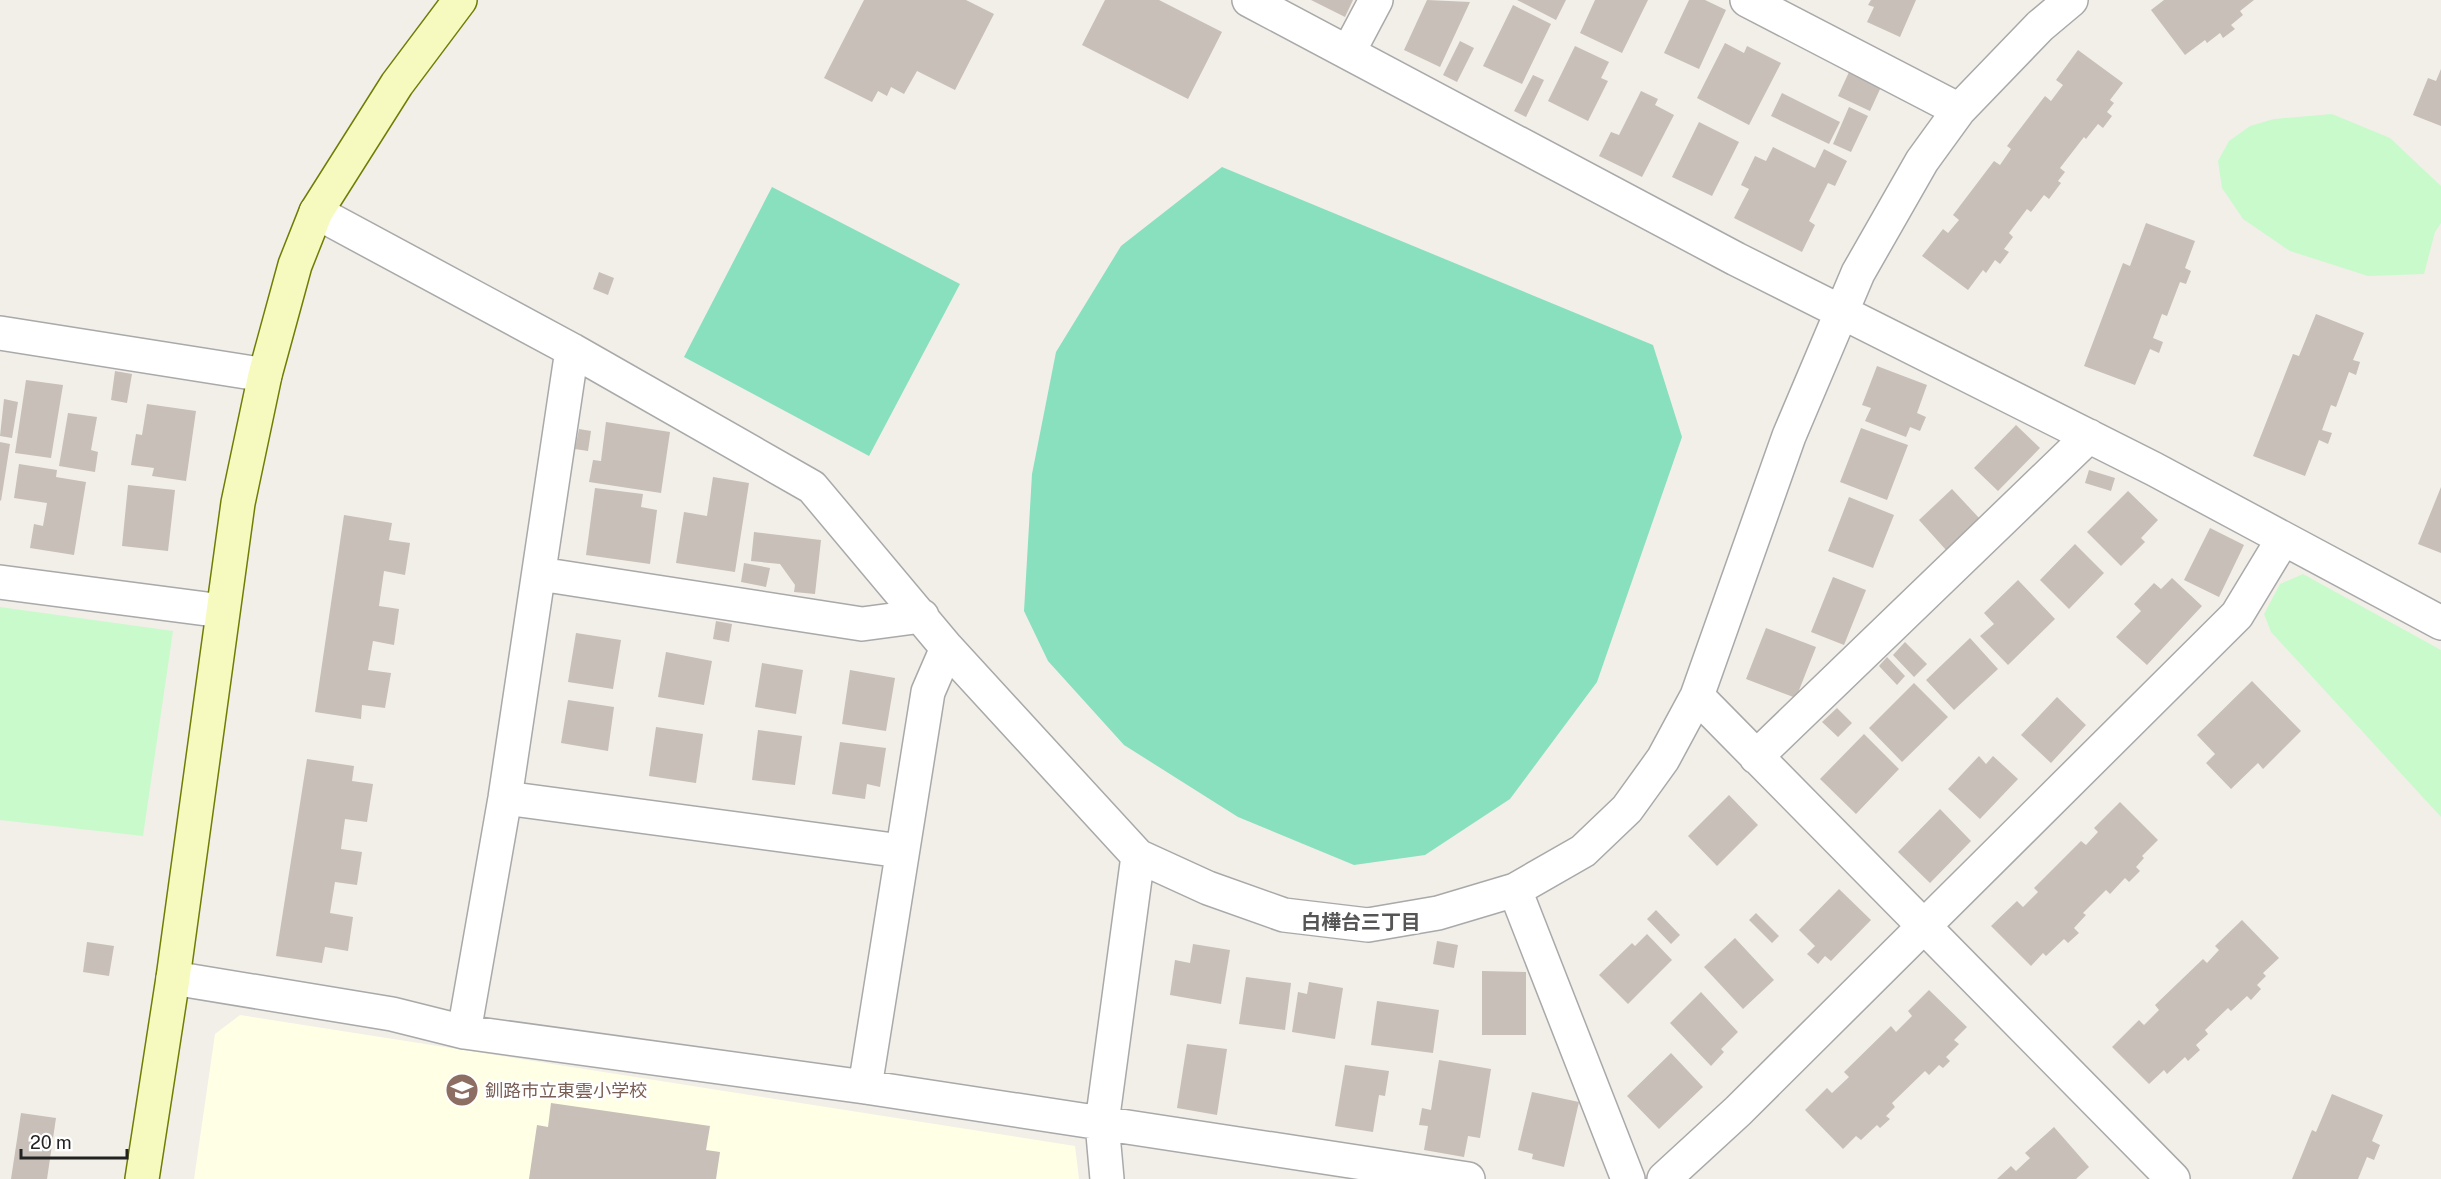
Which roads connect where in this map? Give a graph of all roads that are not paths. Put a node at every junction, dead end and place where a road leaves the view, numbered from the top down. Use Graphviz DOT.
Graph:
graph roads {
  1 [pos="460,0"];
  2 [pos="1249,0"];
  3 [pos="1376,0"];
  4 [pos="1747,0"];
  5 [pos="2071,0"];
  6 [pos="1349,51"];
  7 [pos="1959,110"];
  8 [pos="316,212"];
  9 [pos="1842,313"];
  10 [pos="0,333"];
  11 [pos="572,351"];
  12 [pos="265,375"];
  13 [pos="2090,436"];
  14 [pos="2283,539"];
  15 [pos="540,574"];
  16 [pos="0,582"];
  17 [pos="222,611"];
  18 [pos="922,616"];
  19 [pos="2441,623"];
  20 [pos="947,648"];
  21 [pos="1697,696"];
  22 [pos="1755,757"];
  23 [pos="505,798"];
  24 [pos="901,851"];
  25 [pos="1138,856"];
  26 [pos="1515,890"];
  27 [pos="1923,926"];
  28 [pos="172,978"];
  29 [pos="464,1032"];
  30 [pos="865,1087"];
  31 [pos="1102,1124"];
  32 [pos="1383,1173"];
  33 [pos="142,1179"];
  34 [pos="1107,1179"];
  35 [pos="1468,1179"];
  36 [pos="1628,1179"];
  37 [pos="1664,1179"];
  38 [pos="2173,1179"];
  1 -- 8 [label="street"];
  2 -- 6 [label="street"];
  3 -- 6 [label="street"];
  4 -- 7 [label="street"];
  5 -- 7 [label="street"];
  6 -- 9 [label="street"];
  7 -- 9 [label="street"];
  8 -- 11 [label="street"];
  8 -- 12 [label="street"];
  9 -- 13 [label="street"];
  9 -- 21 [label="street"];
  10 -- 12 [label="street"];
  11 -- 15 [label="street"];
  11 -- 18 [label="street"];
  12 -- 17 [label="street"];
  13 -- 14 [label="street"];
  13 -- 22 [label="street"];
  14 -- 19 [label="street"];
  14 -- 27 [label="street"];
  15 -- 18 [label="street"];
  15 -- 23 [label="street"];
  16 -- 17 [label="street"];
  17 -- 28 [label="street"];
  18 -- 20 [label="street"];
  20 -- 24 [label="street"];
  20 -- 25 [label="street"];
  21 -- 22 [label="street"];
  21 -- 26 [label="street"];
  22 -- 27 [label="street"];
  23 -- 24 [label="street"];
  23 -- 29 [label="street"];
  24 -- 30 [label="street"];
  25 -- 26 [label="street"];
  25 -- 31 [label="street"];
  26 -- 36 [label="street"];
  27 -- 37 [label="street"];
  27 -- 38 [label="street"];
  28 -- 29 [label="street"];
  28 -- 33 [label="street"];
  29 -- 30 [label="street"];
  30 -- 31 [label="street"];
  31 -- 32 [label="street"];
  31 -- 34 [label="street"];
  32 -- 35 [label="street"];
}
